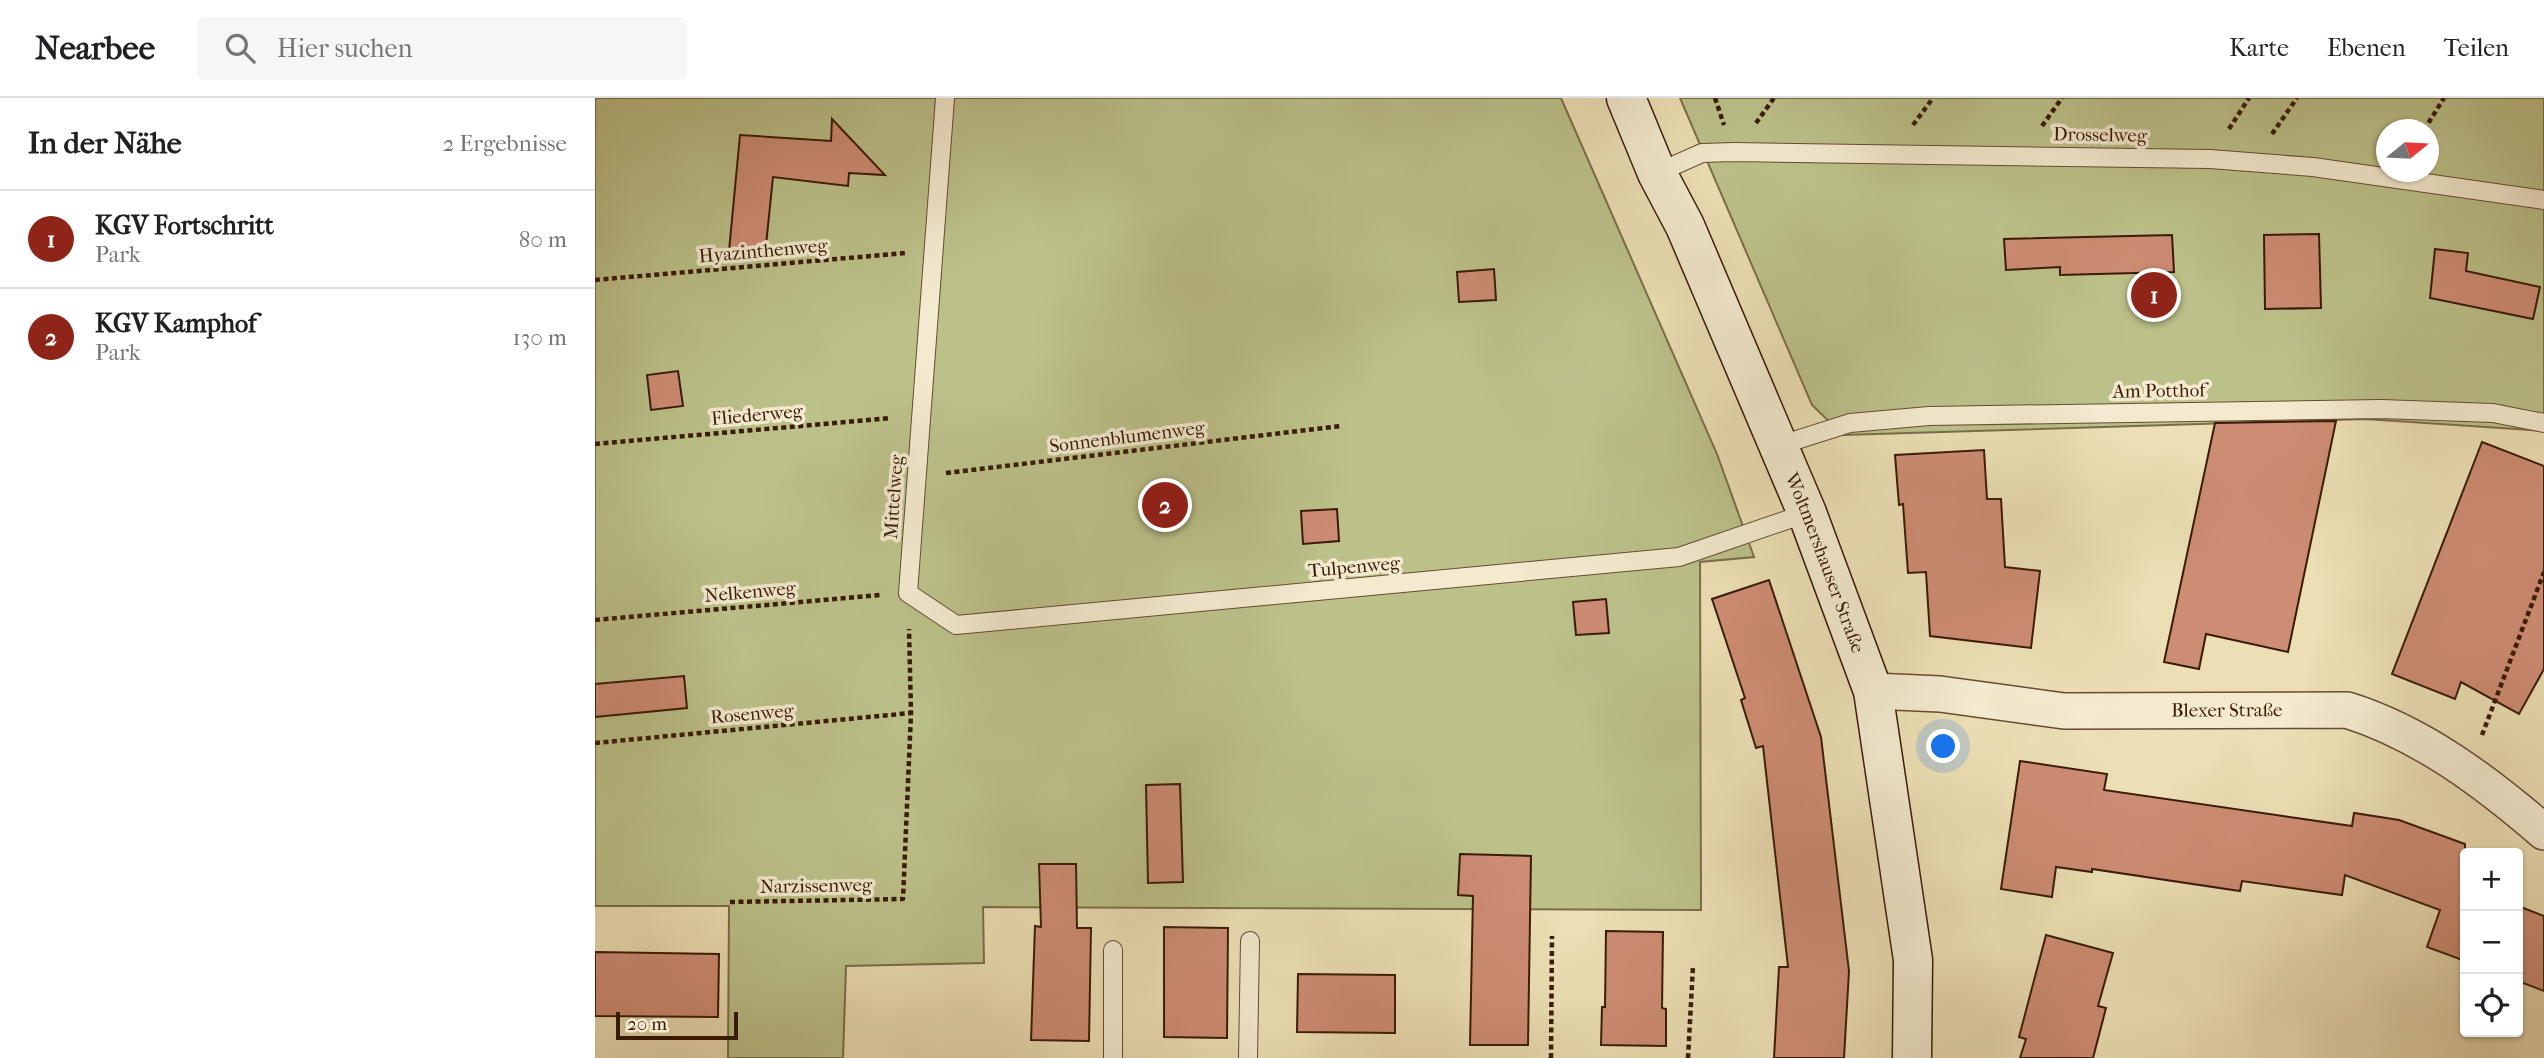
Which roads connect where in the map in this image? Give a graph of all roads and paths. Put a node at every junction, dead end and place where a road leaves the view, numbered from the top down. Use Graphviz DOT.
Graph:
graph roads {
  1 [pos="945,98"];
  2 [pos="1626,98"];
  3 [pos="2297,98"];
  4 [pos="2444,98"];
  5 [pos="2431,119"];
  6 [pos="2253,161"];
  7 [pos="1657,173"];
  8 [pos="2544,200"];
  9 [pos="934,251"];
  10 [pos="595,280"];
  11 [pos="921,415"];
  12 [pos="2544,423"];
  13 [pos="1341,426"];
  14 [pos="595,444"];
  15 [pos="1778,446"];
  16 [pos="917,476"];
  17 [pos="1807,513"];
  18 [pos="2544,572"];
  19 [pos="908,593"];
  20 [pos="595,620"];
  21 [pos="1873,691"];
  22 [pos="911,713"];
  23 [pos="595,743"];
  24 [pos="2468,772"];
  25 [pos="2544,832"];
  26 [pos="730,902"];
  27 [pos="1552,936"];
  28 [pos="1250,941"];
  29 [pos="1113,950"];
  30 [pos="1693,966"];
  31 [pos="1113,1058"];
  32 [pos="1248,1058"];
  33 [pos="1552,1058"];
  34 [pos="1688,1058"];
  35 [pos="1912,1058"];
  1 -- 9 [label="lane, Mittelweg"];
  2 -- 7 [label="street, Woltmershauser Straße"];
  3 -- 6 [label="path"];
  4 -- 5 [label="path"];
  6 -- 7 [label="lane, Drosselweg"];
  6 -- 8 [label="lane, Drosselweg"];
  7 -- 15 [label="street, Woltmershauser Straße"];
  9 -- 10 [label="path, Hyazinthenweg"];
  9 -- 11 [label="lane, Mittelweg"];
  11 -- 14 [label="path, Fliederweg"];
  11 -- 16 [label="lane, Mittelweg"];
  12 -- 15 [label="lane, Am Potthof"];
  13 -- 16 [label="path, Sonnenblumenweg"];
  15 -- 17 [label="street, Woltmershauser Straße"];
  16 -- 19 [label="lane, Mittelweg"];
  17 -- 19 [label="lane, Tulpenweg"];
  17 -- 21 [label="street, Woltmershauser Straße"];
  18 -- 24 [label="path"];
  19 -- 20 [label="path, Nelkenweg"];
  19 -- 22 [label="path"];
  21 -- 24 [label="street, Blexer Straße"];
  21 -- 35 [label="street, Woltmershauser Straße"];
  22 -- 23 [label="path, Rosenweg"];
  22 -- 26 [label="path, Narzissenweg"];
  24 -- 25 [label="street, Blexer Straße"];
  27 -- 33 [label="path"];
  28 -- 32 [label="lane"];
  29 -- 31 [label="lane"];
  30 -- 34 [label="path"];
}
